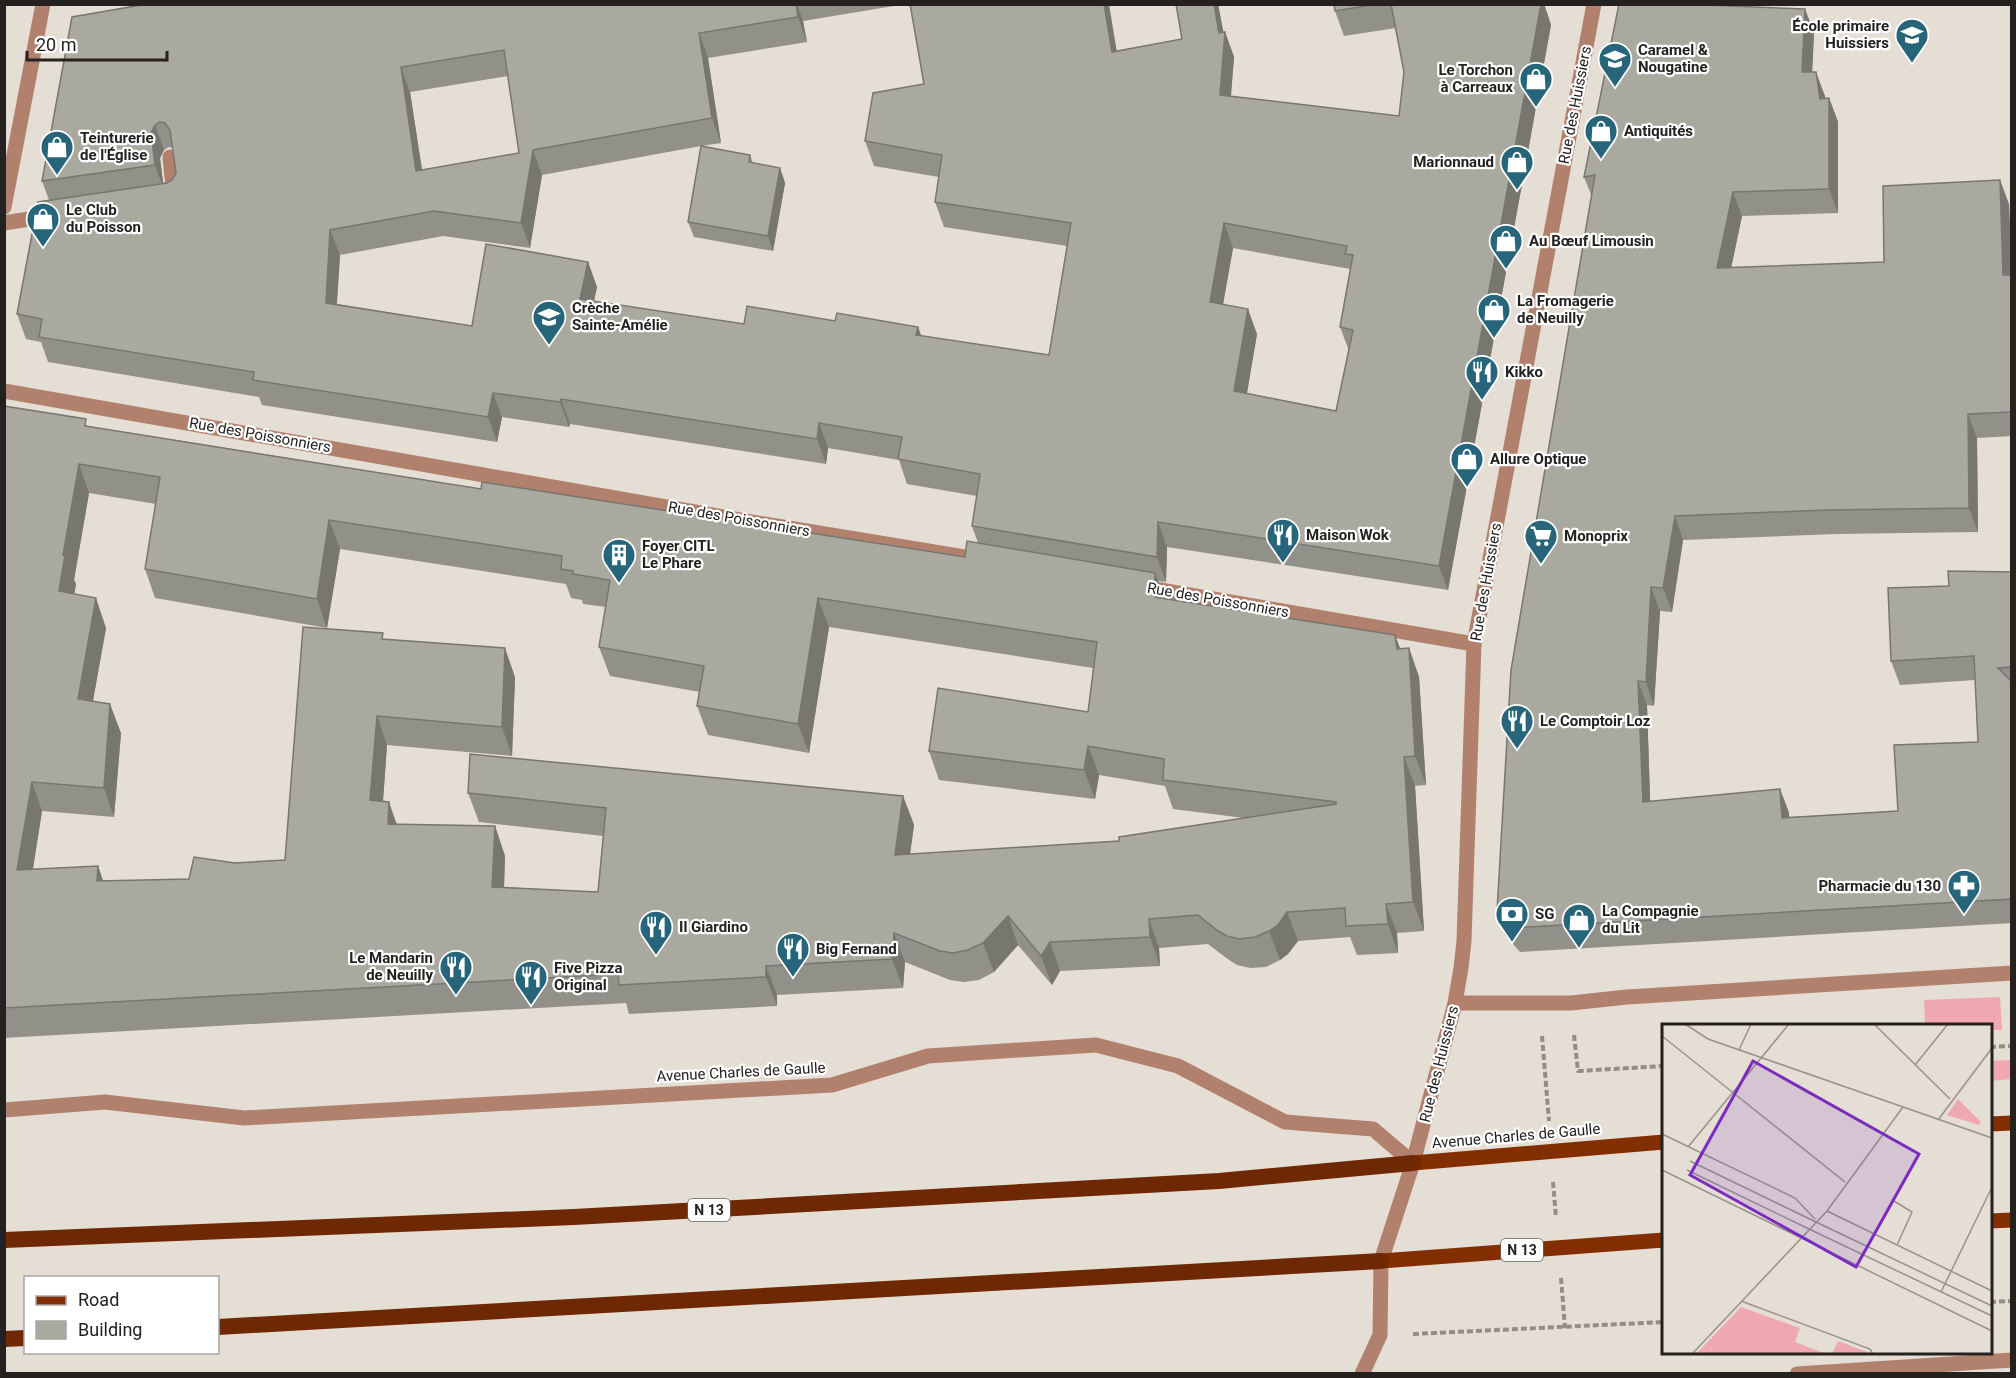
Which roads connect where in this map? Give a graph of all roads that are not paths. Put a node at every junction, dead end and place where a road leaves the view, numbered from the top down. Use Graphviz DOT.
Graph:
graph roads {
  1 [pos="43,4"];
  2 [pos="1594,4"];
  3 [pos="170,157"];
  4 [pos="163,200"];
  5 [pos="4,207"];
  6 [pos="72,213"];
  7 [pos="4,223"];
  8 [pos="4,391"];
  9 [pos="992,561"];
  10 [pos="1132,585"];
  11 [pos="1474,644"];
  12 [pos="2012,973"];
  13 [pos="1455,1003"];
  14 [pos="4,1110"];
  15 [pos="2012,1123"];
  16 [pos="1992,1124"];
  17 [pos="1662,1142"];
  18 [pos="1413,1163"];
  19 [pos="2012,1220"];
  20 [pos="1992,1221"];
  21 [pos="4,1240"];
  22 [pos="1662,1240"];
  23 [pos="1381,1261"];
  24 [pos="219,1327"];
  25 [pos="24,1338"];
  26 [pos="4,1339"];
  27 [pos="2012,1360"];
  28 [pos="1362,1374"];
  29 [pos="1797,1374"];
  1 -- 5 [label="street"];
  2 -- 11 [label="street, Rue des Huissiers"];
  3 -- 4 [label="street"];
  6 -- 7 [label="street"];
  8 -- 9 [label="street, Rue des Poissonniers"];
  10 -- 11 [label="street, Rue des Poissonniers"];
  11 -- 13 [label="street, Rue des Huissiers"];
  12 -- 13 [label="street"];
  13 -- 18 [label="street, Rue des Huissiers"];
  14 -- 18 [label="street, Avenue Charles de Gaulle"];
  15 -- 16 [label="main road"];
  17 -- 18 [label="main road, Avenue Charles de Gaulle / N 13"];
  18 -- 21 [label="highway, N 13"];
  18 -- 23 [label="street, Rue des Huissiers"];
  19 -- 20 [label="main road"];
  22 -- 23 [label="main road, N 13"];
  23 -- 24 [label="highway, N 13"];
  23 -- 28 [label="street, Rue des Huissiers"];
  25 -- 26 [label="highway"];
  27 -- 29 [label="street"];
}
